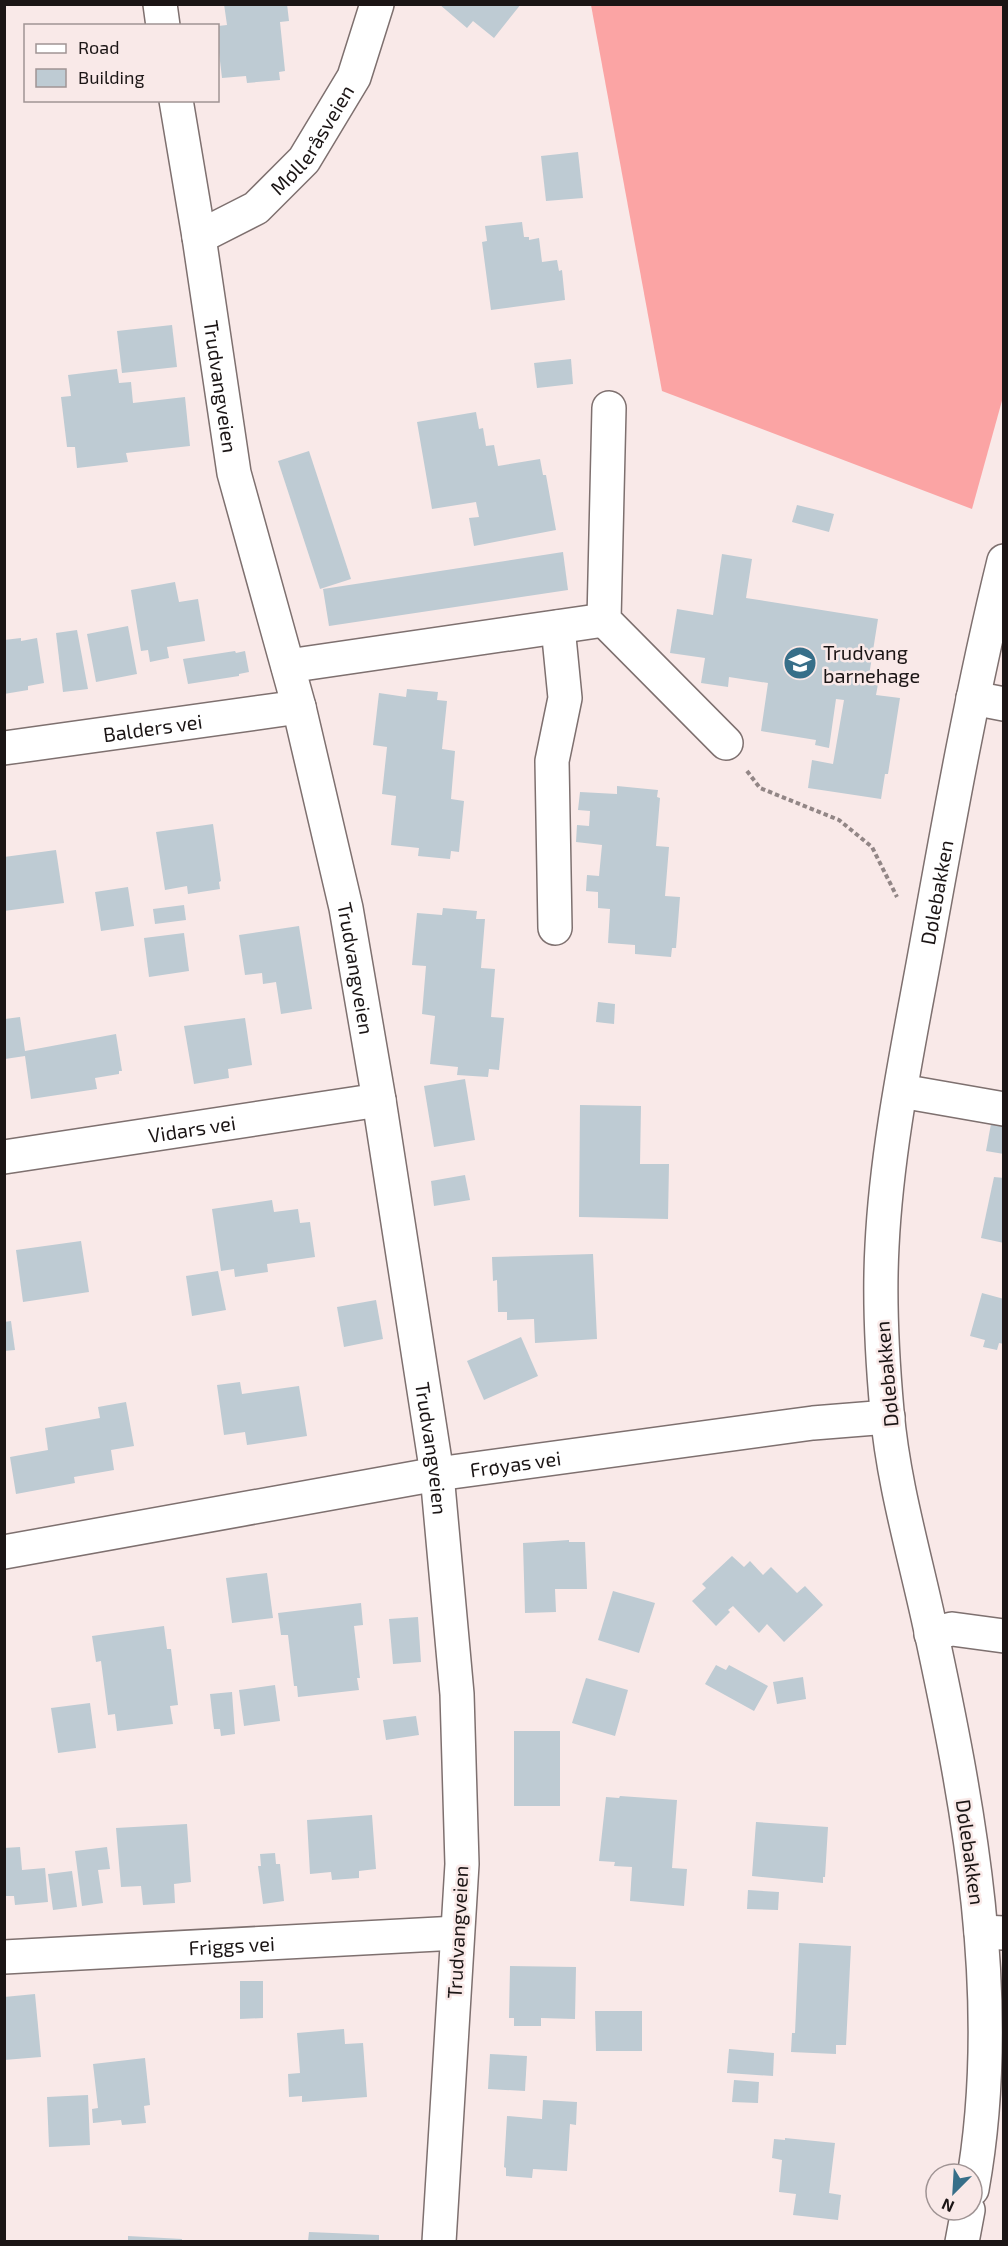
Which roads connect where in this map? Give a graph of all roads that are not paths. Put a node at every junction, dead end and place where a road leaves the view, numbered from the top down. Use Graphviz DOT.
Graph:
graph roads {
  1 [pos="160,4"];
  2 [pos="377,4"];
  3 [pos="163,24"];
  4 [pos="176,102"];
  5 [pos="199,237"];
  6 [pos="609,408"];
  7 [pos="1004,561"];
  8 [pos="604,620"];
  9 [pos="558,627"];
  10 [pos="288,666"];
  11 [pos="988,701"];
  12 [pos="299,707"];
  13 [pos="726,743"];
  14 [pos="4,748"];
  15 [pos="555,928"];
  16 [pos="901,1091"];
  17 [pos="379,1100"];
  18 [pos="1004,1109"];
  19 [pos="4,1157"];
  20 [pos="888,1417"];
  21 [pos="437,1474"];
  22 [pos="4,1552"];
  23 [pos="932,1634"];
  24 [pos="1004,1636"];
  25 [pos="457,1933"];
  26 [pos="992,1933"];
  27 [pos="4,1957"];
  28 [pos="975,2162"];
  29 [pos="966,2222"];
  30 [pos="440,2241"];
  31 [pos="962,2241"];
  1 -- 3 [label="street"];
  2 -- 5 [label="street, Mølleråsveien"];
  4 -- 5 [label="street, Trudvangveien"];
  5 -- 10 [label="street, Trudvangveien"];
  6 -- 8 [label="street"];
  7 -- 11 [label="street, Dølebakken"];
  8 -- 9 [label="street"];
  8 -- 13 [label="street"];
  9 -- 10 [label="street"];
  9 -- 15 [label="street"];
  10 -- 12 [label="street, Trudvangveien"];
  11 -- 16 [label="street, Dølebakken"];
  12 -- 14 [label="street, Balders vei"];
  12 -- 17 [label="street, Trudvangveien"];
  16 -- 18 [label="street"];
  16 -- 20 [label="street, Dølebakken"];
  17 -- 19 [label="street, Vidars vei"];
  17 -- 21 [label="street, Trudvangveien"];
  20 -- 21 [label="street, Frøyas vei"];
  20 -- 23 [label="street, Dølebakken"];
  21 -- 22 [label="street, Frøyas vei"];
  21 -- 25 [label="street, Trudvangveien"];
  23 -- 24 [label="street"];
  23 -- 26 [label="street, Dølebakken"];
  25 -- 27 [label="street, Friggs vei"];
  25 -- 30 [label="street, Trudvangveien"];
  26 -- 28 [label="street, Dølebakken"];
  29 -- 31 [label="street"];
}
